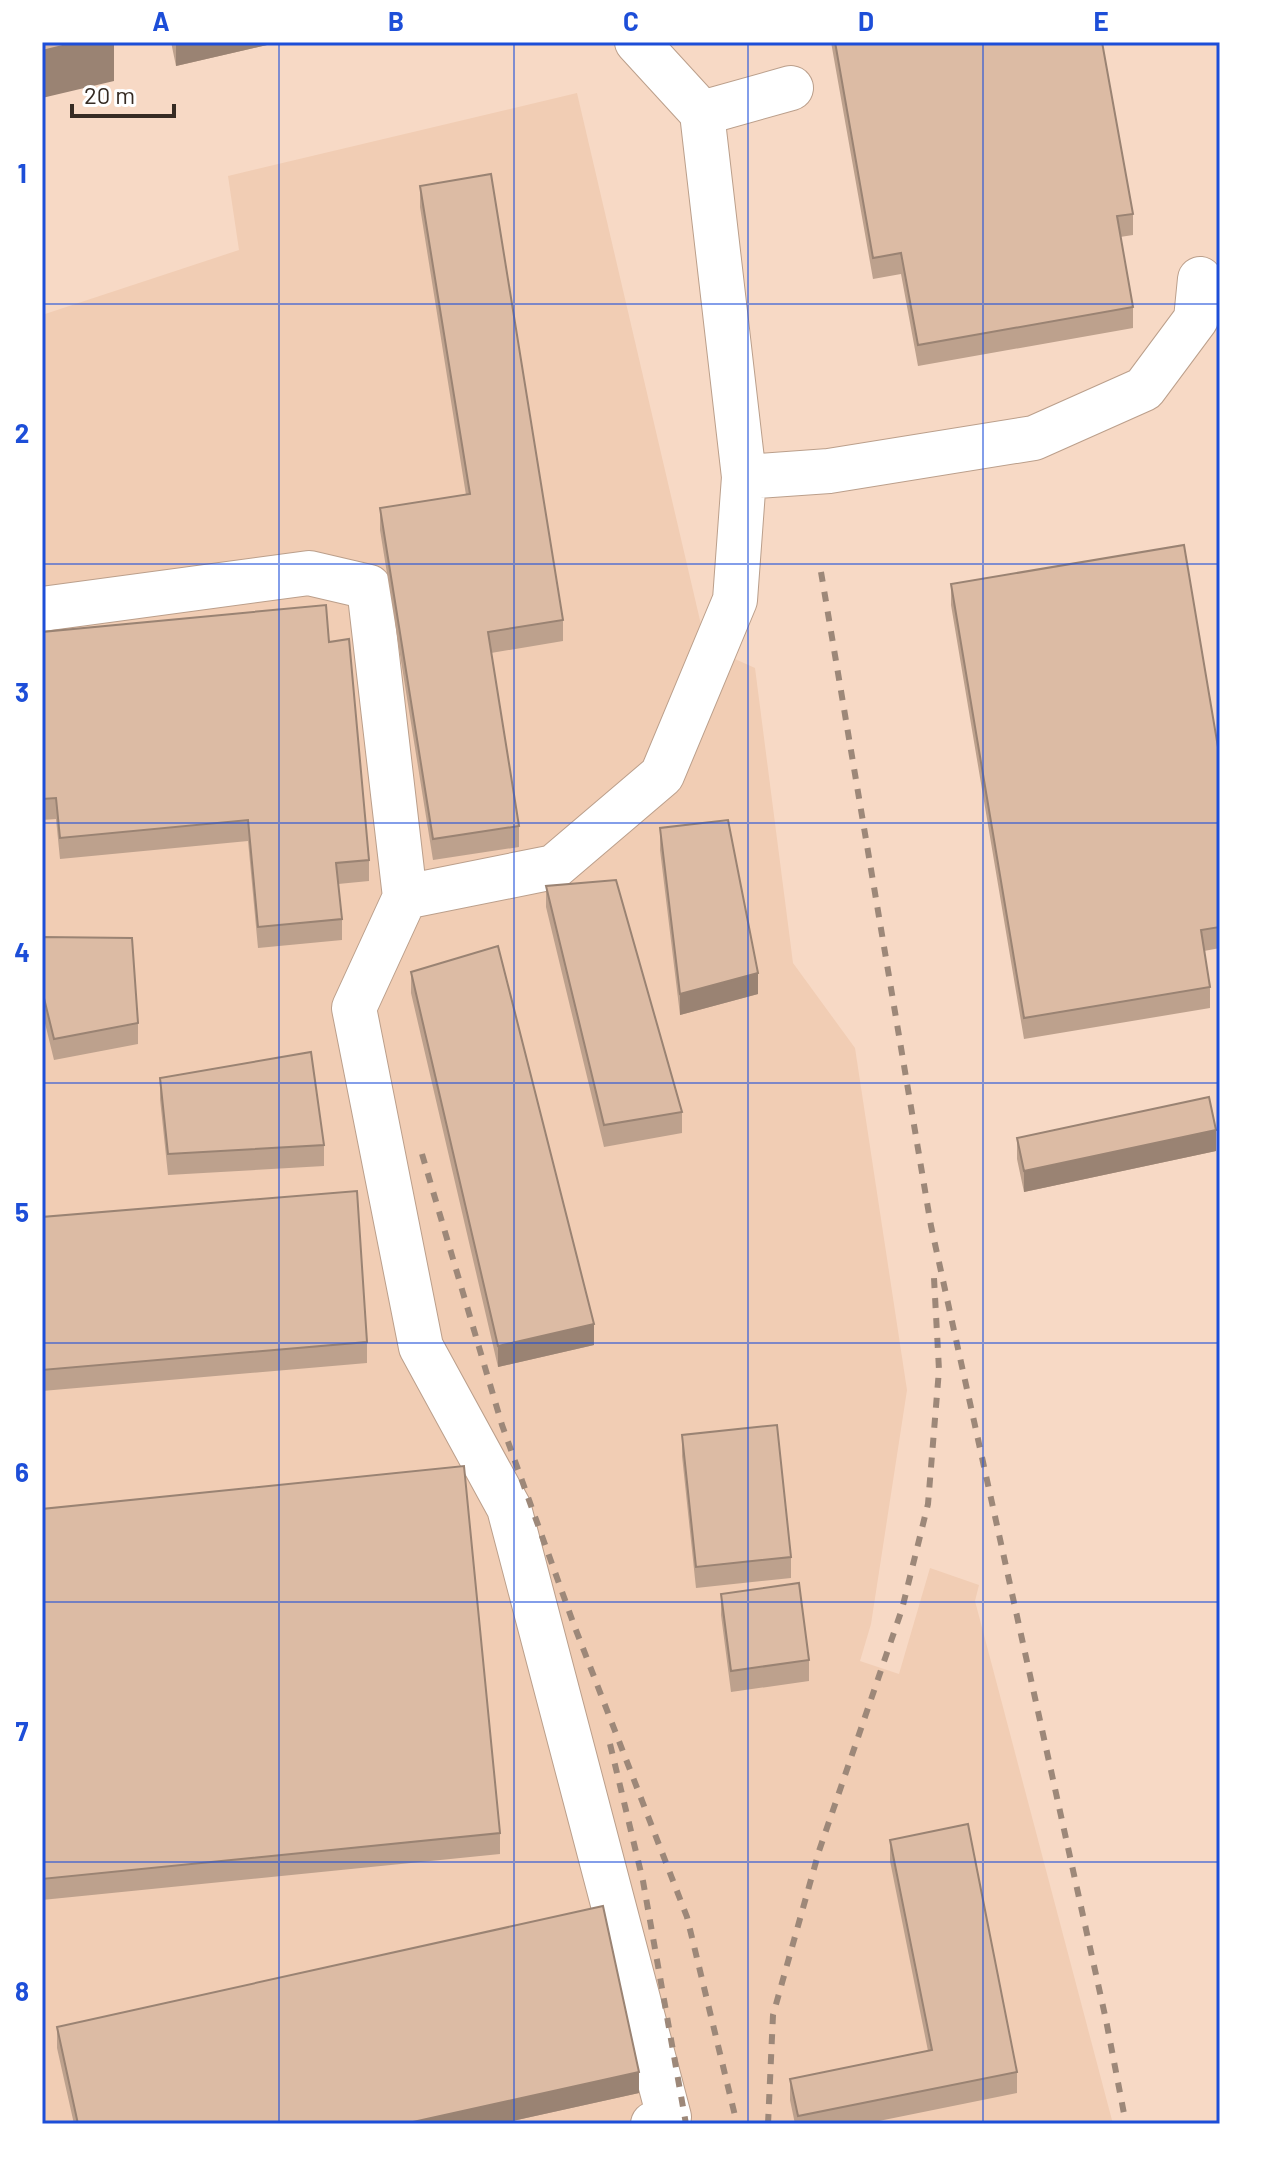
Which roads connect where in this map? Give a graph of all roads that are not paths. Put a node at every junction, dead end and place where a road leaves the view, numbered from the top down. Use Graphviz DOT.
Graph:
graph roads {
  1 [pos="637,42"];
  2 [pos="791,88"];
  3 [pos="702,113"];
  4 [pos="1200,279"];
  5 [pos="744,477"];
  6 [pos="42,609"];
  7 [pos="405,897"];
  8 [pos="653,2124"];
  1 -- 3 [label="lane"];
  2 -- 3 [label="lane"];
  3 -- 5 [label="lane"];
  4 -- 5 [label="lane"];
  5 -- 7 [label="lane"];
  6 -- 7 [label="lane"];
  7 -- 8 [label="lane"];
}
